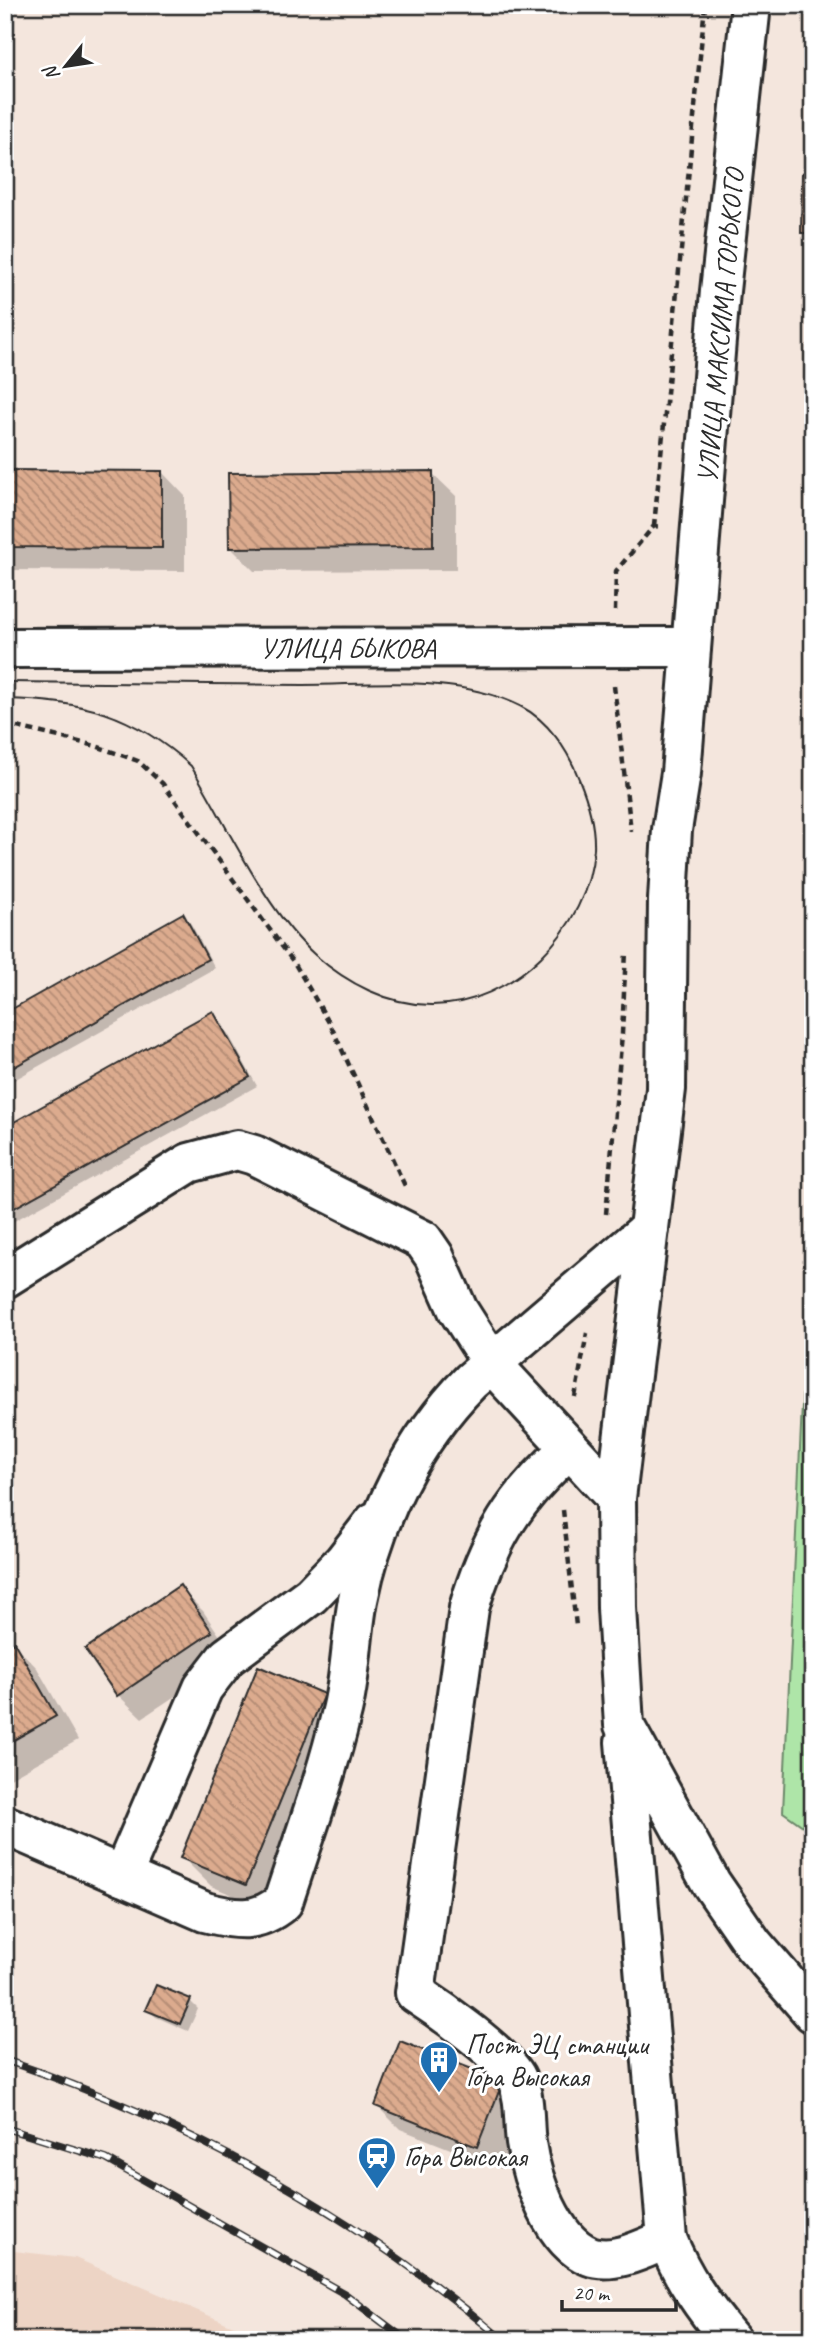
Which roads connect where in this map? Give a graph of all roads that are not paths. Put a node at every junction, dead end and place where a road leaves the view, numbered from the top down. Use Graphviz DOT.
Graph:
graph roads {
  1 [pos="751,5"];
  2 [pos="691,647"];
  3 [pos="5,648"];
  4 [pos="649,1229"];
  5 [pos="5,1278"];
  6 [pos="493,1365"];
  7 [pos="569,1449"];
  8 [pos="616,1498"];
  9 [pos="388,1504"];
  10 [pos="624,1725"];
  11 [pos="5,1825"];
  12 [pos="122,1876"];
  13 [pos="813,2013"];
  14 [pos="667,2239"];
  15 [pos="731,2340"];
  1 -- 2 [label="street, УЛИЦА МАКСИМА ГОРЬКОГО"];
  2 -- 3 [label="street, УЛИЦА БЫКОВА"];
  2 -- 4 [label="street, УЛИЦА МАКСИМА ГОРЬКОГО"];
  4 -- 6 [label="street"];
  4 -- 8 [label="street, УЛИЦА МАКСИМА ГОРЬКОГО"];
  5 -- 6 [label="street"];
  6 -- 7 [label="street"];
  6 -- 9 [label="street"];
  7 -- 8 [label="street"];
  7 -- 14 [label="street"];
  8 -- 10 [label="street, УЛИЦА МАКСИМА ГОРЬКОГО"];
  9 -- 12 [label="street"];
  9 -- 12 [label="street"];
  10 -- 13 [label="street"];
  10 -- 14 [label="street, УЛИЦА МАКСИМА ГОРЬКОГО"];
  11 -- 12 [label="street"];
  14 -- 15 [label="street, УЛИЦА МАКСИМА ГОРЬКОГО"];
}
